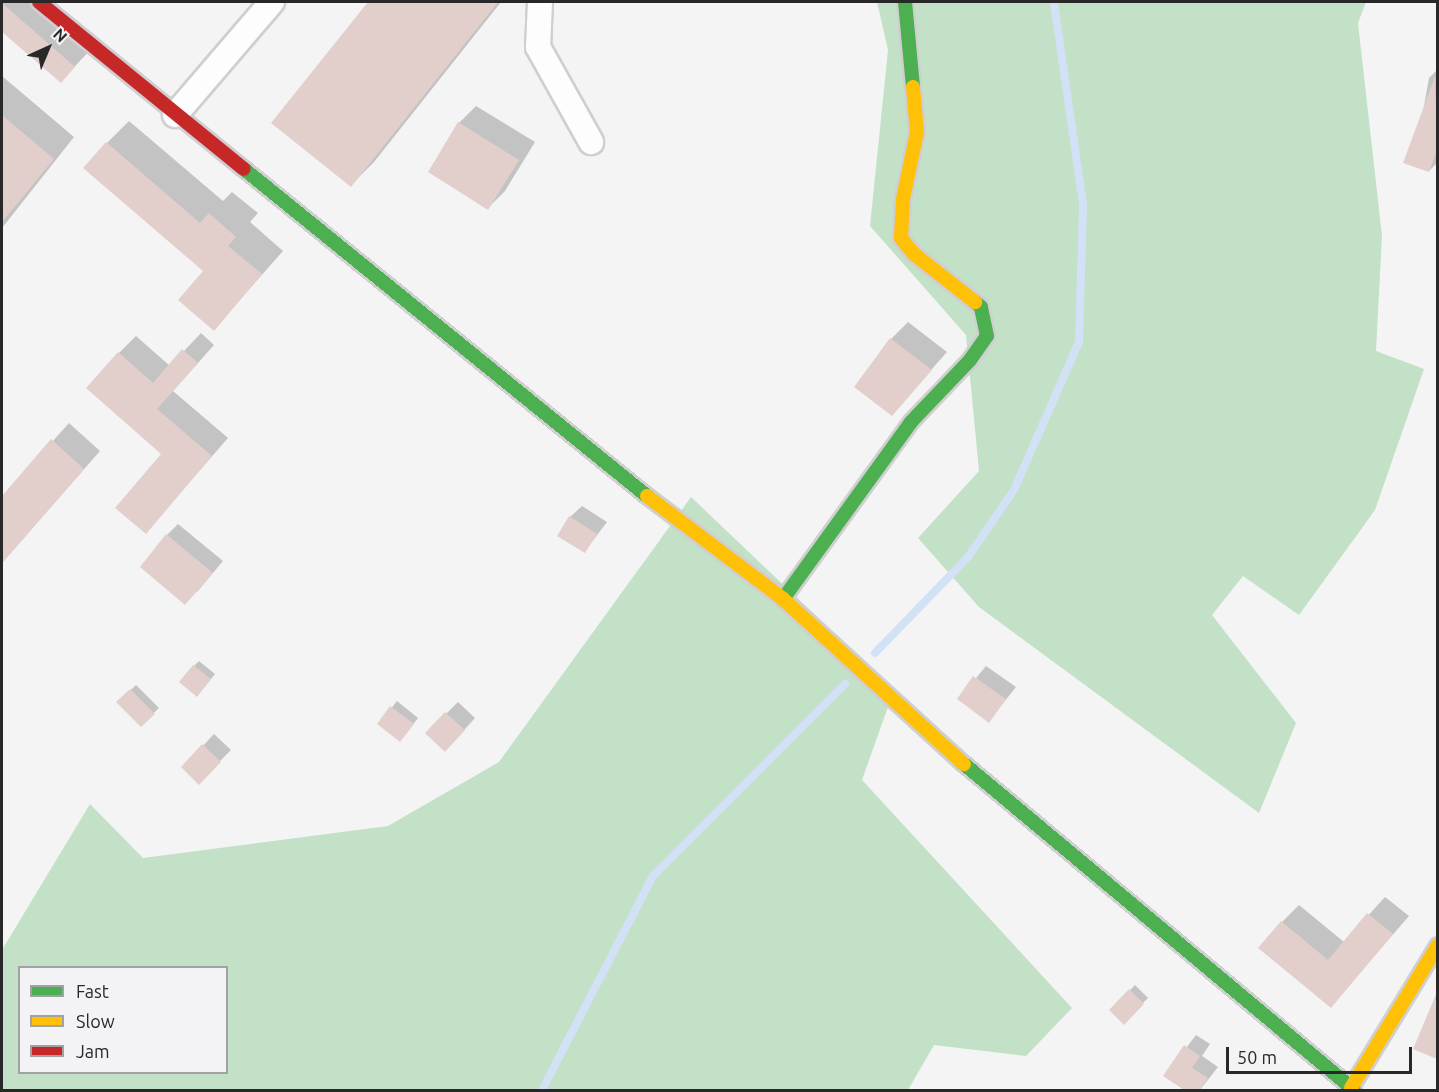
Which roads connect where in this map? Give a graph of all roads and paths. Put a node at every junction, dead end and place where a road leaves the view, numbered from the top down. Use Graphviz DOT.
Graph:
graph roads {
  1 [pos="39,2"];
  2 [pos="272,2"];
  3 [pos="540,2"];
  4 [pos="905,2"];
  5 [pos="175,115"];
  6 [pos="591,142"];
  7 [pos="783,599"];
  8 [pos="1437,945"];
  9 [pos="1353,1089"];
  1 -- 5 [label="street"];
  2 -- 5 [label="street"];
  3 -- 6 [label="street"];
  4 -- 7 [label="street"];
  5 -- 7 [label="street"];
  7 -- 9 [label="street"];
  8 -- 9 [label="street"];
}
